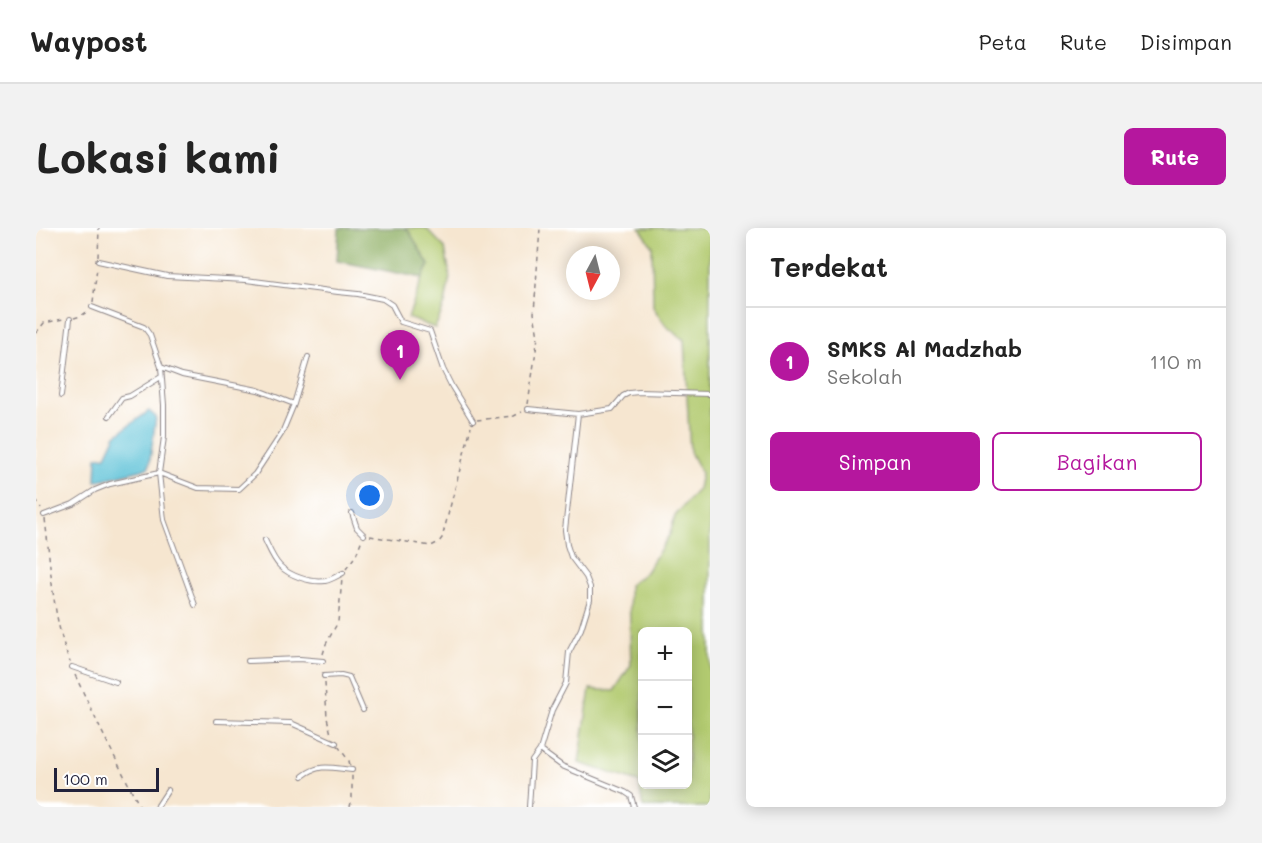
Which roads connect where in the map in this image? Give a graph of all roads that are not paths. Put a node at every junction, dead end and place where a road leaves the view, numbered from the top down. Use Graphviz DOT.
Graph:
graph roads {
  1 [pos="98,261"];
  2 [pos="92,308"];
  3 [pos="70,319"];
  4 [pos="308,357"];
  5 [pos="160,367"];
  6 [pos="161,377"];
  7 [pos="710,394"];
  8 [pos="62,396"];
  9 [pos="294,404"];
  10 [pos="528,409"];
  11 [pos="578,414"];
  12 [pos="108,416"];
  13 [pos="473,421"];
  14 [pos="159,473"];
  15 [pos="352,513"];
  16 [pos="44,515"];
  17 [pos="364,535"];
  18 [pos="265,540"];
  19 [pos="343,573"];
  20 [pos="195,604"];
  21 [pos="248,661"];
  22 [pos="323,661"];
  23 [pos="72,667"];
  24 [pos="324,676"];
  25 [pos="116,682"];
  26 [pos="363,710"];
  27 [pos="216,721"];
  28 [pos="336,743"];
  29 [pos="540,750"];
  30 [pos="352,770"];
  31 [pos="303,776"];
  32 [pos="168,790"];
  33 [pos="157,807"];
  34 [pos="529,807"];
  35 [pos="634,807"];
  1 -- 13 [label="lane"];
  2 -- 5 [label="lane"];
  3 -- 8 [label="lane"];
  4 -- 9 [label="lane"];
  5 -- 6 [label="lane"];
  5 -- 9 [label="lane"];
  6 -- 12 [label="lane"];
  6 -- 14 [label="lane"];
  7 -- 11 [label="lane"];
  9 -- 14 [label="lane"];
  10 -- 11 [label="lane"];
  11 -- 29 [label="lane"];
  14 -- 16 [label="lane"];
  14 -- 20 [label="lane"];
  15 -- 17 [label="lane"];
  18 -- 19 [label="lane"];
  21 -- 22 [label="lane"];
  23 -- 25 [label="lane"];
  24 -- 26 [label="lane"];
  27 -- 28 [label="lane"];
  29 -- 34 [label="lane"];
  29 -- 35 [label="lane"];
  30 -- 31 [label="lane"];
  32 -- 33 [label="lane"];
}
